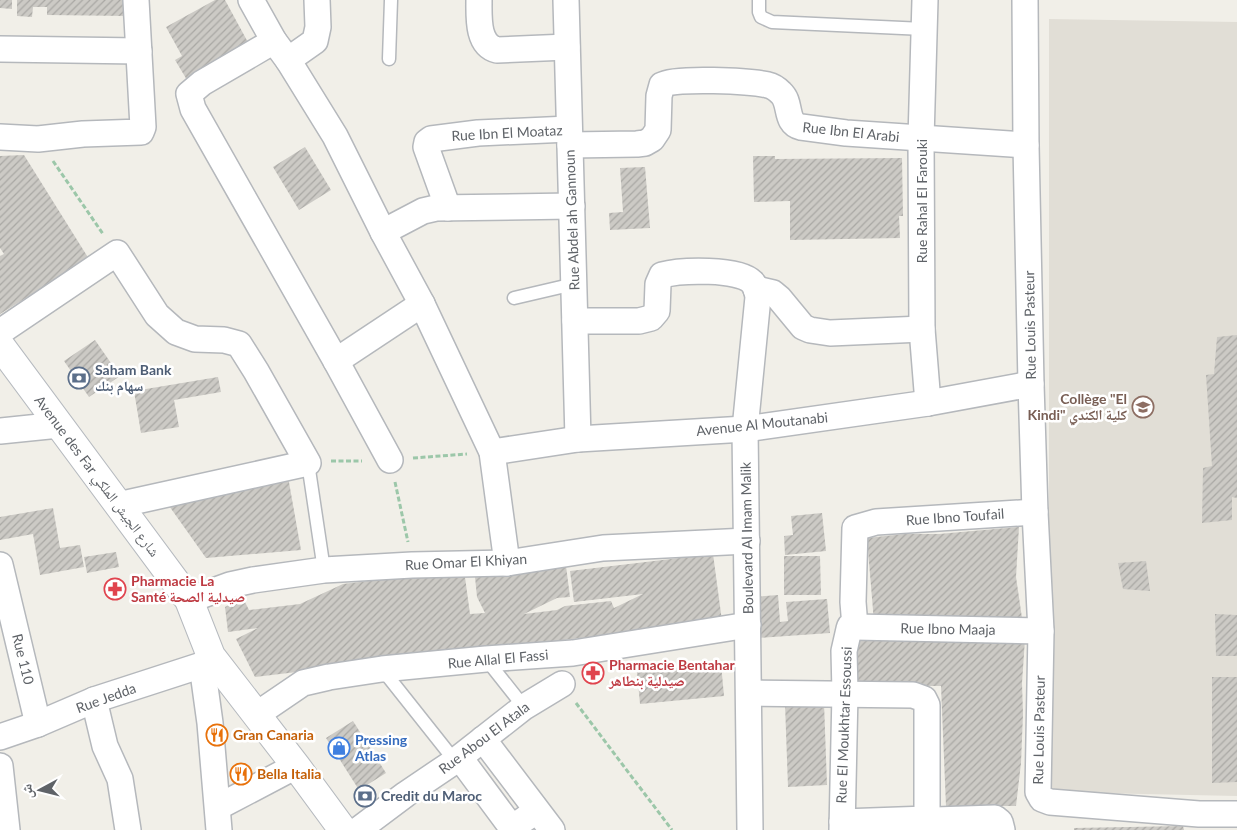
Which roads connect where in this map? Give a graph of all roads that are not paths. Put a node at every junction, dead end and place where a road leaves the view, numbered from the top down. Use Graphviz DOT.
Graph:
graph roads {
  1 [pos="136,0"];
  2 [pos="250,0"];
  3 [pos="317,0"];
  4 [pos="391,0"];
  5 [pos="566,0"];
  6 [pos="759,0"];
  7 [pos="925,0"];
  8 [pos="1025,0"];
  9 [pos="479,5"];
  10 [pos="924,28"];
  11 [pos="567,47"];
  12 [pos="0,48"];
  13 [pos="139,51"];
  14 [pos="281,51"];
  15 [pos="389,59"];
  16 [pos="0,136"];
  17 [pos="570,137"];
  18 [pos="921,139"];
  19 [pos="1026,145"];
  20 [pos="572,206"];
  21 [pos="448,208"];
  22 [pos="382,232"];
  23 [pos="574,284"];
  24 [pos="756,289"];
  25 [pos="514,298"];
  26 [pos="422,304"];
  27 [pos="575,321"];
  28 [pos="922,329"];
  29 [pos="0,332"];
  30 [pos="0,346"];
  31 [pos="336,360"];
  32 [pos="1031,384"];
  33 [pos="928,403"];
  34 [pos="58,425"];
  35 [pos="745,429"];
  36 [pos="0,431"];
  37 [pos="578,439"];
  38 [pos="492,452"];
  39 [pos="390,460"];
  40 [pos="308,463"];
  41 [pos="118,505"];
  42 [pos="1035,512"];
  43 [pos="876,522"];
  44 [pos="747,541"];
  45 [pos="507,563"];
  46 [pos="0,565"];
  47 [pos="324,570"];
  48 [pos="188,600"];
  49 [pos="748,625"];
  50 [pos="7,626"];
  51 [pos="856,627"];
  52 [pos="1041,631"];
  53 [pos="486,659"];
  54 [pos="206,661"];
  55 [pos="382,669"];
  56 [pos="562,684"];
  57 [pos="749,693"];
  58 [pos="845,693"];
  59 [pos="94,700"];
  60 [pos="524,707"];
  61 [pos="256,714"];
  62 [pos="38,724"];
  63 [pos="0,737"];
  64 [pos="483,739"];
  65 [pos="457,759"];
  66 [pos="0,766"];
  67 [pos="296,766"];
  68 [pos="534,807"];
  69 [pos="1237,814"];
  70 [pos="218,818"];
  71 [pos="1199,822"];
  72 [pos="933,823"];
  73 [pos="842,826"];
  74 [pos="7,830"];
  75 [pos="128,830"];
  76 [pos="343,830"];
  77 [pos="358,830"];
  78 [pos="552,830"];
  79 [pos="750,830"];
  80 [pos="1002,830"];
  1 -- 13 [label="street"];
  2 -- 14 [label="street"];
  3 -- 14 [label="street"];
  4 -- 15 [label="lane"];
  5 -- 11 [label="street, Rue Abdel ah Gannoun"];
  6 -- 10 [label="lane"];
  7 -- 10 [label="street, Rue Rahal El Farouki"];
  8 -- 19 [label="street, Rue Louis Pasteur"];
  9 -- 11 [label="street"];
  10 -- 18 [label="street, Rue Rahal El Farouki"];
  11 -- 17 [label="street, Rue Abdel ah Gannoun"];
  12 -- 13 [label="street"];
  13 -- 16 [label="street"];
  14 -- 22 [label="street"];
  14 -- 31 [label="street"];
  17 -- 18 [label="street, Rue Ibn El Arabi"];
  17 -- 20 [label="street, Rue Abdel ah Gannoun"];
  17 -- 21 [label="street, Rue Ibn El Moataz"];
  18 -- 19 [label="street, Rue Ibn El Arabi"];
  18 -- 28 [label="street, Rue Rahal El Farouki"];
  19 -- 32 [label="street, Rue Louis Pasteur"];
  20 -- 21 [label="street"];
  20 -- 23 [label="street, Rue Abdel ah Gannoun"];
  21 -- 22 [label="street"];
  22 -- 26 [label="street"];
  23 -- 25 [label="lane"];
  23 -- 27 [label="street, Rue Abdel ah Gannoun"];
  24 -- 27 [label="street"];
  24 -- 28 [label="street"];
  24 -- 35 [label="street, Boulevard Al Imam Malik"];
  26 -- 31 [label="street"];
  26 -- 38 [label="street"];
  27 -- 37 [label="street, Rue Abdel ah Gannoun"];
  28 -- 33 [label="street, Rue Rahal El Farouki"];
  29 -- 40 [label="street"];
  30 -- 34 [label="main road, Avenue des Far شارع الجيش الملكي"];
  31 -- 39 [label="street"];
  32 -- 33 [label="street, Avenue Al Moutanabi"];
  32 -- 42 [label="street, Rue Louis Pasteur"];
  33 -- 35 [label="street, Avenue Al Moutanabi"];
  34 -- 36 [label="street"];
  34 -- 41 [label="main road, Avenue des Far شارع الجيش الملكي"];
  35 -- 37 [label="street, Avenue Al Moutanabi"];
  35 -- 44 [label="street, Boulevard Al Imam Malik"];
  37 -- 38 [label="street, Avenue Al Moutanabi"];
  38 -- 45 [label="street"];
  40 -- 41 [label="street"];
  40 -- 47 [label="lane"];
  41 -- 48 [label="main road, Avenue des Far شارع الجيش الملكي"];
  42 -- 43 [label="street, Rue Ibno Toufail"];
  42 -- 52 [label="street, Rue Louis Pasteur"];
  43 -- 51 [label="street, Rue El Moukhtar Essoussi"];
  44 -- 45 [label="street, Rue Omar El Khiyan"];
  44 -- 49 [label="street, Boulevard Al Imam Malik"];
  45 -- 47 [label="street, Rue Omar El Khiyan"];
  46 -- 50 [label="street, Rue 110"];
  47 -- 48 [label="street, Rue Omar El Khiyan"];
  48 -- 54 [label="main road, Avenue des Far شارع الجيش الملكي"];
  49 -- 53 [label="street, Rue Allal El Fassi"];
  49 -- 57 [label="street, Boulevard Al Imam Malik"];
  50 -- 62 [label="street, Rue 110"];
  51 -- 52 [label="street, Rue Ibno Maaja"];
  51 -- 58 [label="street, Rue El Moukhtar Essoussi"];
  52 -- 71 [label="street, Rue Louis Pasteur"];
  53 -- 55 [label="street, Rue Allal El Fassi"];
  53 -- 60 [label="lane"];
  54 -- 59 [label="street, Rue Jedda"];
  54 -- 61 [label="main road, Avenue des Far شارع الجيش الملكي"];
  54 -- 70 [label="street"];
  55 -- 61 [label="street, Rue Allal El Fassi"];
  55 -- 65 [label="lane"];
  56 -- 60 [label="street, Rue Abou El Atala"];
  57 -- 58 [label="street"];
  57 -- 79 [label="street, Boulevard Al Imam Malik"];
  58 -- 72 [label="street"];
  58 -- 73 [label="street, Rue El Moukhtar Essoussi"];
  59 -- 62 [label="street, Rue Jedda"];
  59 -- 75 [label="street"];
  60 -- 64 [label="street, Rue Abou El Atala"];
  61 -- 67 [label="main road, Avenue des Far شارع الجيش الملكي"];
  62 -- 63 [label="street, Rue Jedda"];
  64 -- 65 [label="street, Rue Abou El Atala"];
  64 -- 68 [label="street"];
  65 -- 68 [label="street"];
  65 -- 77 [label="street, Rue Abou El Atala"];
  66 -- 74 [label="street"];
  67 -- 70 [label="street"];
  67 -- 76 [label="main road, Avenue des Far شارع الجيش الملكي"];
  68 -- 78 [label="street"];
  69 -- 71 [label="street"];
  72 -- 73 [label="street"];
  72 -- 80 [label="street"];
}
